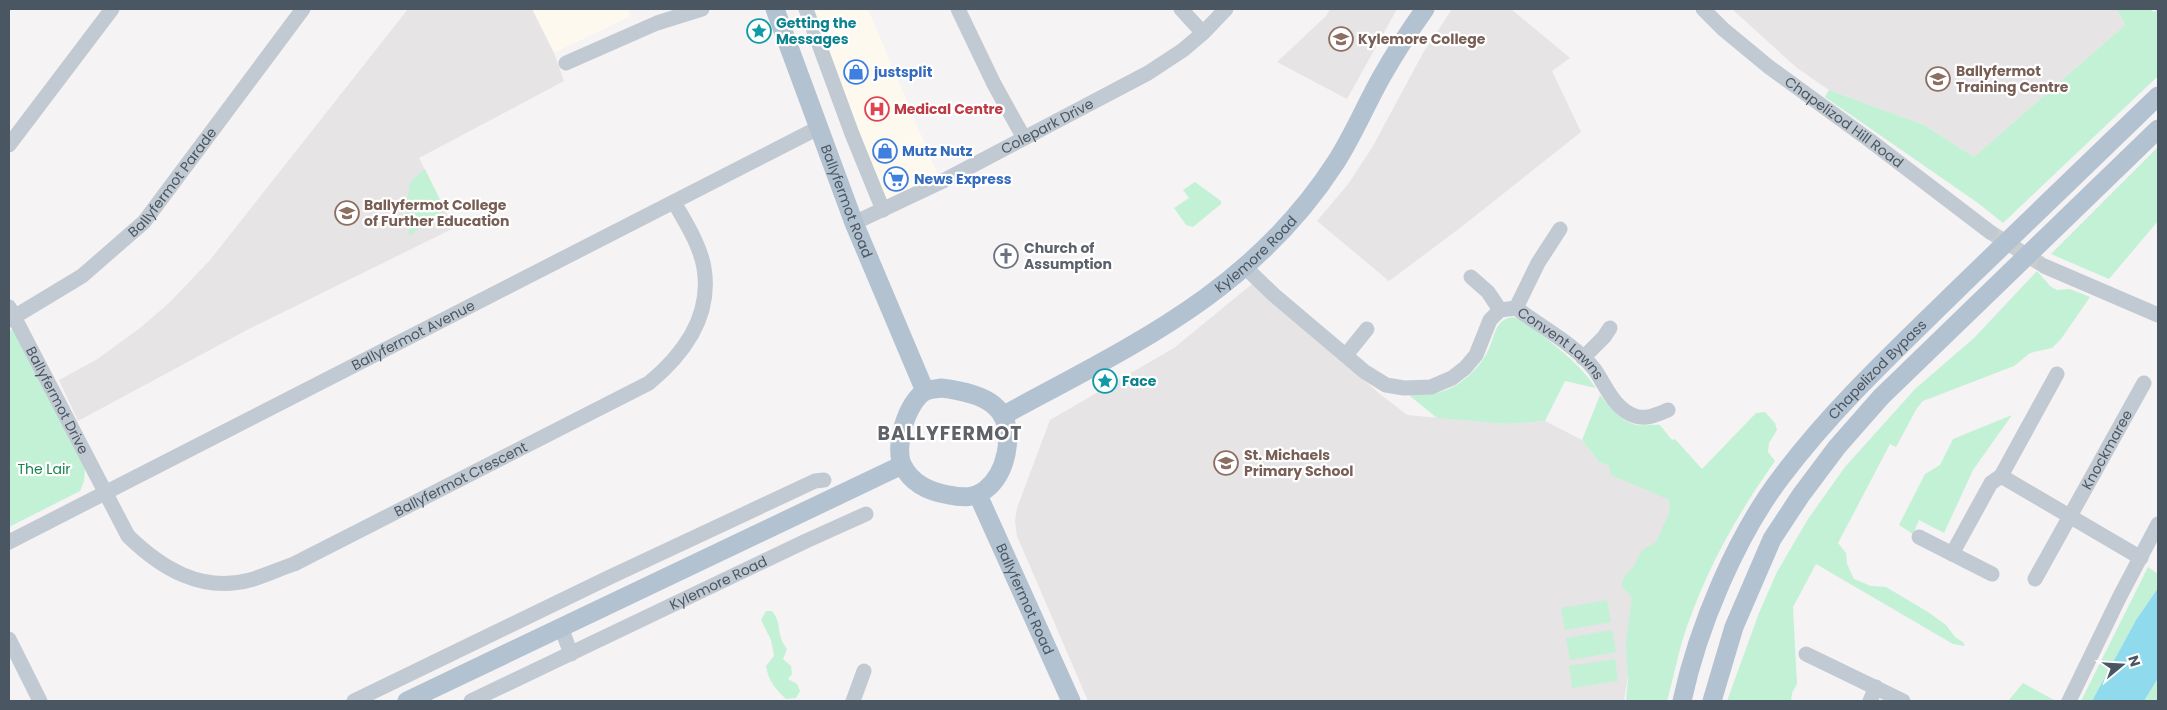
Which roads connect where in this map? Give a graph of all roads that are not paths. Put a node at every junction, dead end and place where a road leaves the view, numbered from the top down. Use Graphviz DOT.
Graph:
graph roads {
  1 [pos="112,9"];
  2 [pos="302,9"];
  3 [pos="702,9"];
  4 [pos="775,9"];
  5 [pos="806,9"];
  6 [pos="958,9"];
  7 [pos="1181,9"];
  8 [pos="1226,9"];
  9 [pos="1425,9"];
  10 [pos="1703,9"];
  11 [pos="1203,33"];
  12 [pos="566,63"];
  13 [pos="2158,96"];
  14 [pos="818,128"];
  15 [pos="2158,130"];
  16 [pos="1024,138"];
  17 [pos="9,145"];
  18 [pos="674,202"];
  19 [pos="883,210"];
  20 [pos="854,223"];
  21 [pos="1560,229"];
  22 [pos="1990,232"];
  23 [pos="2044,266"];
  24 [pos="1246,267"];
  25 [pos="1471,277"];
  26 [pos="1516,308"];
  27 [pos="1500,310"];
  28 [pos="10,314"];
  29 [pos="2158,315"];
  30 [pos="1610,328"];
  31 [pos="1367,329"];
  32 [pos="1346,356"];
  33 [pos="1583,358"];
  34 [pos="2057,374"];
  35 [pos="2144,383"];
  36 [pos="926,391"];
  37 [pos="1668,410"];
  38 [pos="1004,415"];
  39 [pos="902,465"];
  40 [pos="2001,476"];
  41 [pos="824,480"];
  42 [pos="105,493"];
  43 [pos="978,495"];
  44 [pos="866,514"];
  45 [pos="2070,516"];
  46 [pos="2158,524"];
  47 [pos="1919,537"];
  48 [pos="9,542"];
  49 [pos="1952,554"];
  50 [pos="2141,558"];
  51 [pos="1992,574"];
  52 [pos="610,577"];
  53 [pos="2035,579"];
  54 [pos="620,599"];
  55 [pos="560,627"];
  56 [pos="9,639"];
  57 [pos="571,654"];
  58 [pos="1806,654"];
  59 [pos="417,670"];
  60 [pos="864,671"];
  61 [pos="1876,687"];
  62 [pos="427,692"];
  63 [pos="40,701"];
  64 [pos="354,701"];
  65 [pos="407,701"];
  66 [pos="471,701"];
  67 [pos="853,701"];
  68 [pos="1071,701"];
  69 [pos="1682,701"];
  70 [pos="1712,701"];
  71 [pos="1870,701"];
  72 [pos="1903,701"];
  73 [pos="2070,701"];
  1 -- 17 [label="street"];
  2 -- 28 [label="street, Ballyfermot Parade"];
  3 -- 12 [label="street"];
  4 -- 14 [label="main road, Ballyfermot Road"];
  5 -- 19 [label="street"];
  6 -- 16 [label="street"];
  7 -- 11 [label="street"];
  8 -- 11 [label="street, Colepark Drive"];
  9 -- 24 [label="main road, Kylemore Road"];
  10 -- 22 [label="street, Chapelizod Hill Road"];
  11 -- 16 [label="street, Colepark Drive"];
  13 -- 69 [label="main road, Chapelizod Bypass"];
  14 -- 18 [label="street, Ballyfermot Avenue"];
  14 -- 20 [label="main road, Ballyfermot Road"];
  15 -- 70 [label="main road, Chapelizod Bypass"];
  16 -- 19 [label="street, Colepark Drive"];
  18 -- 42 [label="street, Ballyfermot Avenue"];
  18 -- 42 [label="street, Ballyfermot Crescent"];
  19 -- 20 [label="street, Colepark Drive"];
  20 -- 36 [label="main road, Ballyfermot Road"];
  21 -- 26 [label="street"];
  23 -- 29 [label="street"];
  24 -- 32 [label="street, Convent Lawns"];
  24 -- 38 [label="main road, Kylemore Road"];
  25 -- 27 [label="street"];
  26 -- 27 [label="street, Convent Lawns"];
  26 -- 33 [label="street, Convent Lawns"];
  27 -- 32 [label="street, Convent Lawns"];
  28 -- 42 [label="street, Ballyfermot Drive"];
  30 -- 33 [label="street"];
  31 -- 32 [label="street"];
  33 -- 37 [label="street, Convent Lawns"];
  34 -- 40 [label="street"];
  35 -- 45 [label="street, Knockmaree"];
  36 -- 38 [label="main road"];
  36 -- 39 [label="main road"];
  38 -- 43 [label="main road"];
  39 -- 43 [label="main road"];
  39 -- 54 [label="main road, Kylemore Road"];
  40 -- 45 [label="street"];
  40 -- 49 [label="street"];
  41 -- 52 [label="street"];
  42 -- 48 [label="street, Ballyfermot Avenue"];
  43 -- 68 [label="main road, Ballyfermot Road"];
  44 -- 57 [label="street, Kylemore Road"];
  45 -- 50 [label="street"];
  45 -- 53 [label="street, Knockmaree"];
  46 -- 50 [label="street"];
  47 -- 49 [label="street"];
  49 -- 51 [label="street"];
  50 -- 73 [label="street"];
  52 -- 54 [label="street"];
  52 -- 59 [label="street"];
  54 -- 55 [label="main road, Kylemore Road"];
  55 -- 57 [label="street"];
  55 -- 62 [label="main road, Kylemore Road"];
  56 -- 63 [label="street"];
  57 -- 66 [label="street, Kylemore Road"];
  58 -- 61 [label="street"];
  59 -- 62 [label="street"];
  59 -- 64 [label="street"];
  60 -- 67 [label="street"];
  61 -- 71 [label="street"];
  61 -- 72 [label="street"];
  62 -- 65 [label="main road, Kylemore Road"];
}
